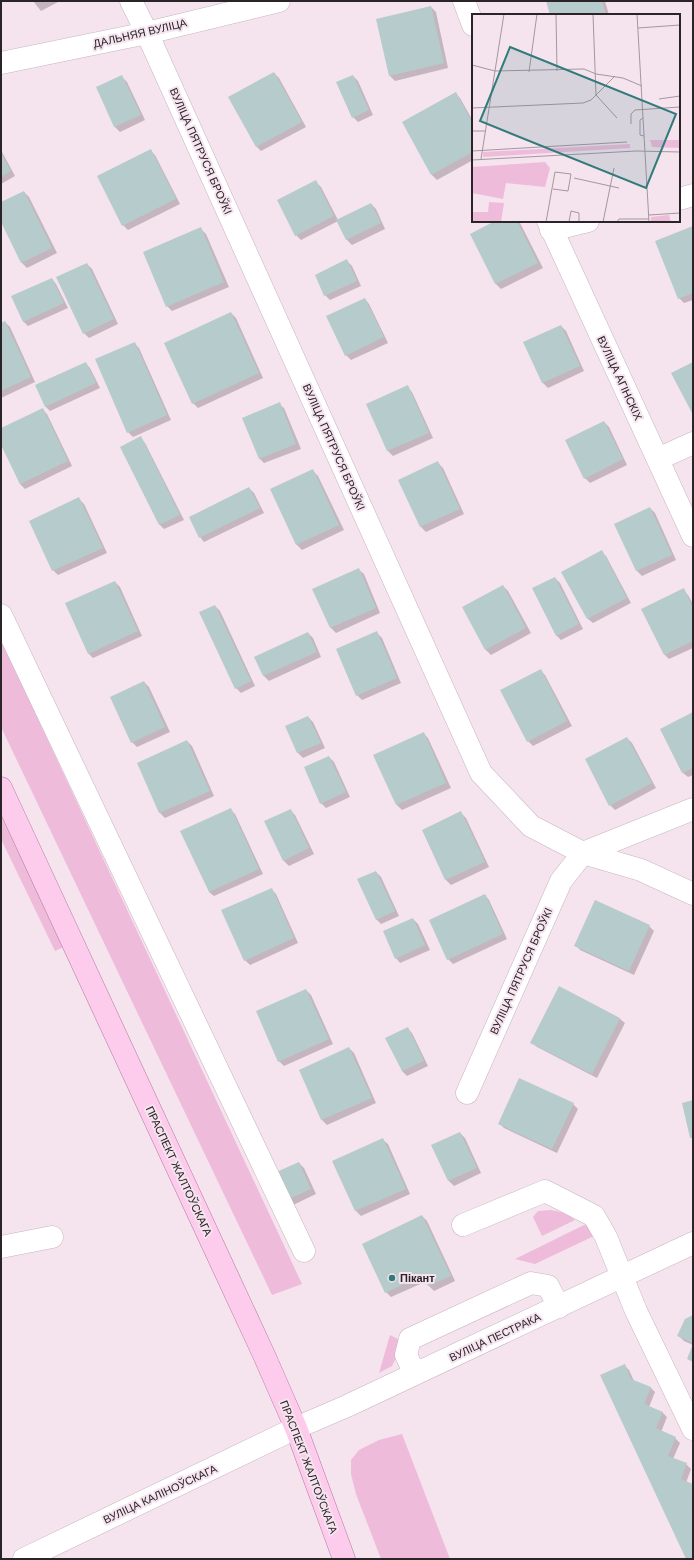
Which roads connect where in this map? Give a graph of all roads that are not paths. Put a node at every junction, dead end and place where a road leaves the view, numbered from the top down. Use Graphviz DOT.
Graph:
graph roads {
  1 [pos="131,1"];
  2 [pos="279,1"];
  3 [pos="464,1"];
  4 [pos="472,23"];
  5 [pos="147,33"];
  6 [pos="1,63"];
  7 [pos="693,196"];
  8 [pos="680,199"];
  9 [pos="578,222"];
  10 [pos="550,225"];
  11 [pos="693,443"];
  12 [pos="658,459"];
  13 [pos="693,536"];
  14 [pos="1,615"];
  15 [pos="1,788"];
  16 [pos="693,809"];
  17 [pos="583,853"];
  18 [pos="693,894"];
  19 [pos="467,1093"];
  20 [pos="463,1225"];
  21 [pos="52,1237"];
  22 [pos="693,1243"];
  23 [pos="1,1246"];
  24 [pos="304,1251"];
  25 [pos="621,1276"];
  26 [pos="559,1307"];
  27 [pos="415,1374"];
  28 [pos="296,1428"];
  29 [pos="693,1429"];
  30 [pos="24,1559"];
  31 [pos="344,1559"];
  1 -- 5 [label="street, ВУЛІЦА ПЯТРУСЯ БРОЎКІ"];
  2 -- 5 [label="street, ДАЛЬНЯЯ ВУЛІЦА"];
  3 -- 4 [label="street"];
  5 -- 6 [label="street, ДАЛЬНЯЯ ВУЛІЦА"];
  5 -- 17 [label="street, ВУЛІЦА ПЯТРУСЯ БРОЎКІ"];
  7 -- 8 [label="street"];
  9 -- 10 [label="street"];
  10 -- 12 [label="street, ВУЛІЦА АГІНСКІХ"];
  11 -- 12 [label="street"];
  12 -- 13 [label="street, ВУЛІЦА АГІНСКІХ"];
  14 -- 24 [label="street"];
  15 -- 28 [label="main road, ПРАСПЕКТ ЖАЛТОЎСКАГА"];
  16 -- 17 [label="street"];
  17 -- 18 [label="street, ВУЛІЦА ПЯТРУСЯ БРОЎКІ"];
  17 -- 19 [label="street, ВУЛІЦА ПЯТРУСЯ БРОЎКІ"];
  20 -- 25 [label="street"];
  21 -- 23 [label="street"];
  22 -- 25 [label="street, ВУЛІЦА ПЕСТРАКА"];
  25 -- 26 [label="street, ВУЛІЦА ПЕСТРАКА"];
  25 -- 29 [label="street"];
  26 -- 27 [label="street, ВУЛІЦА ПЕСТРАКА"];
  26 -- 27 [label="street"];
  27 -- 28 [label="street, ВУЛІЦА ПЕСТРАКА"];
  28 -- 30 [label="street, ВУЛІЦА КАЛІНОЎСКАГА"];
  28 -- 31 [label="main road, ПРАСПЕКТ ЖАЛТОЎСКАГА"];
}
